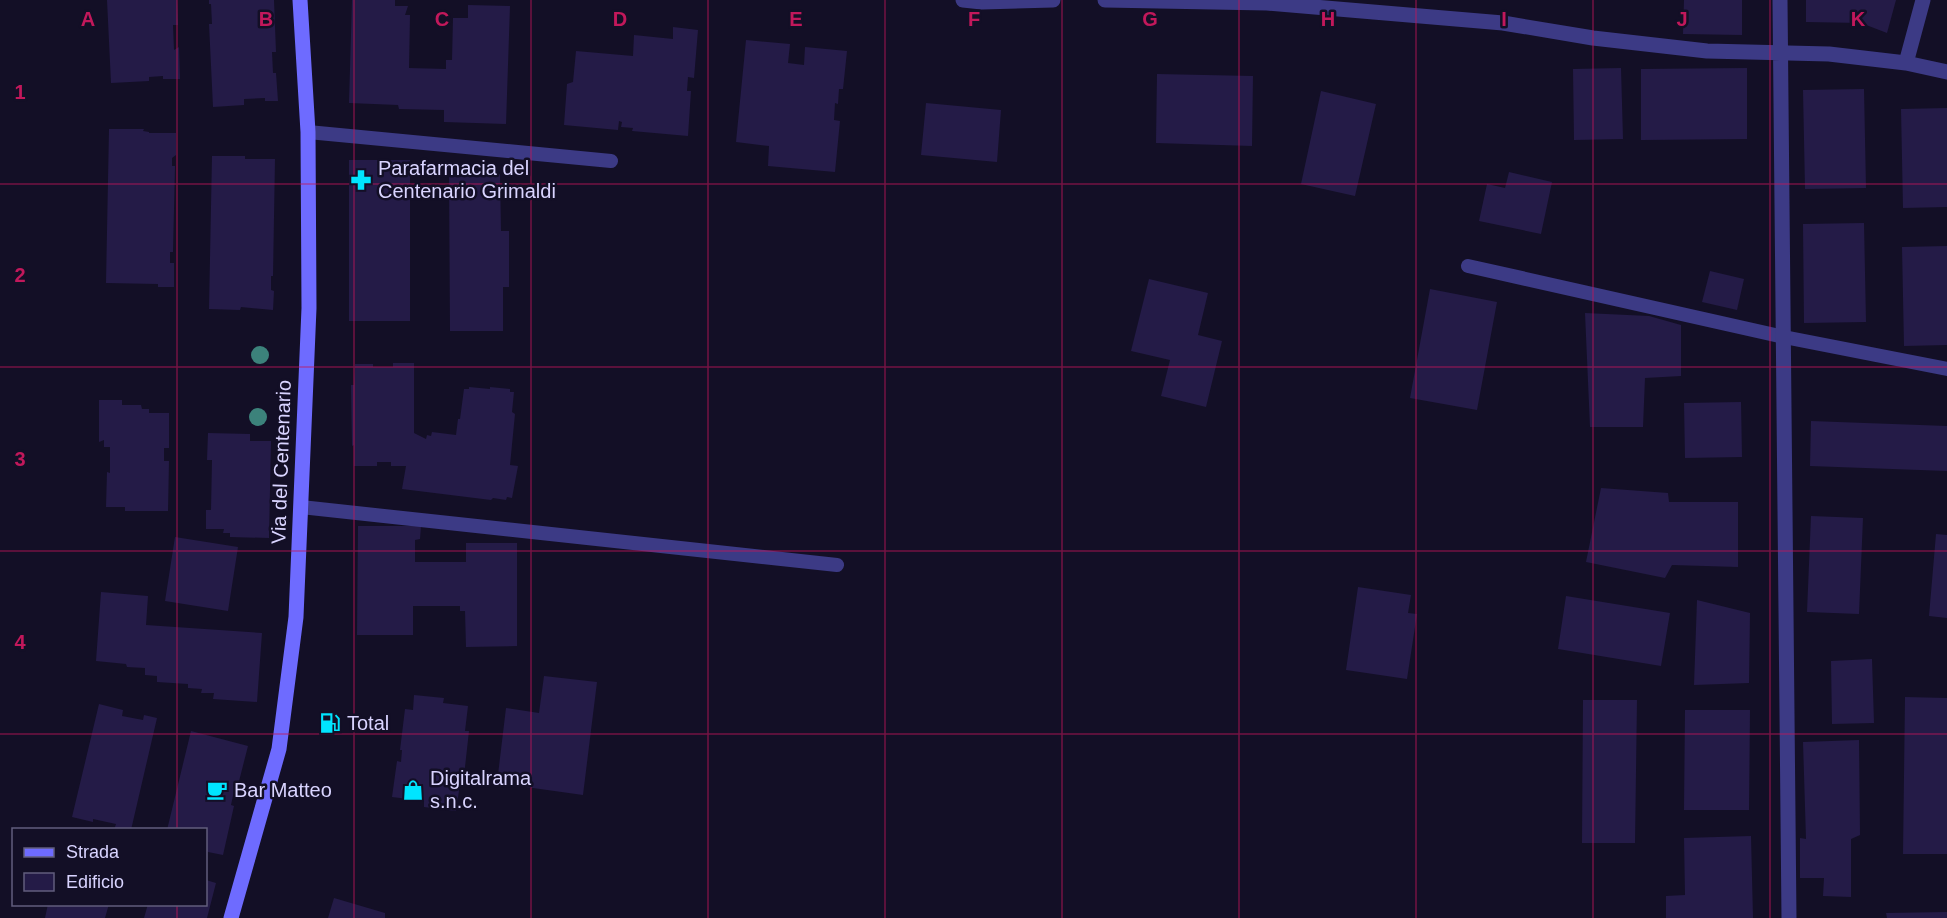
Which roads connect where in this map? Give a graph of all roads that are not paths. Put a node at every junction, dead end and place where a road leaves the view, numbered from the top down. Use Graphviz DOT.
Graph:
graph roads {
  1 [pos="300,0"];
  2 [pos="963,0"];
  3 [pos="1053,0"];
  4 [pos="1105,0"];
  5 [pos="1780,0"];
  6 [pos="1923,0"];
  7 [pos="1781,52"];
  8 [pos="1906,63"];
  9 [pos="1947,72"];
  10 [pos="308,132"];
  11 [pos="611,161"];
  12 [pos="1468,266"];
  13 [pos="1784,337"];
  14 [pos="1947,369"];
  15 [pos="301,507"];
  16 [pos="837,565"];
  17 [pos="231,918"];
  18 [pos="1789,918"];
  1 -- 10 [label="street, Via del Centenario"];
  2 -- 3 [label="street"];
  4 -- 7 [label="street"];
  5 -- 7 [label="street"];
  6 -- 8 [label="street"];
  7 -- 8 [label="street"];
  7 -- 13 [label="street"];
  8 -- 9 [label="street"];
  10 -- 11 [label="lane"];
  10 -- 15 [label="street, Via del Centenario"];
  12 -- 13 [label="lane"];
  13 -- 14 [label="lane"];
  13 -- 18 [label="street"];
  15 -- 16 [label="lane"];
  15 -- 17 [label="street, Via del Centenario"];
}
